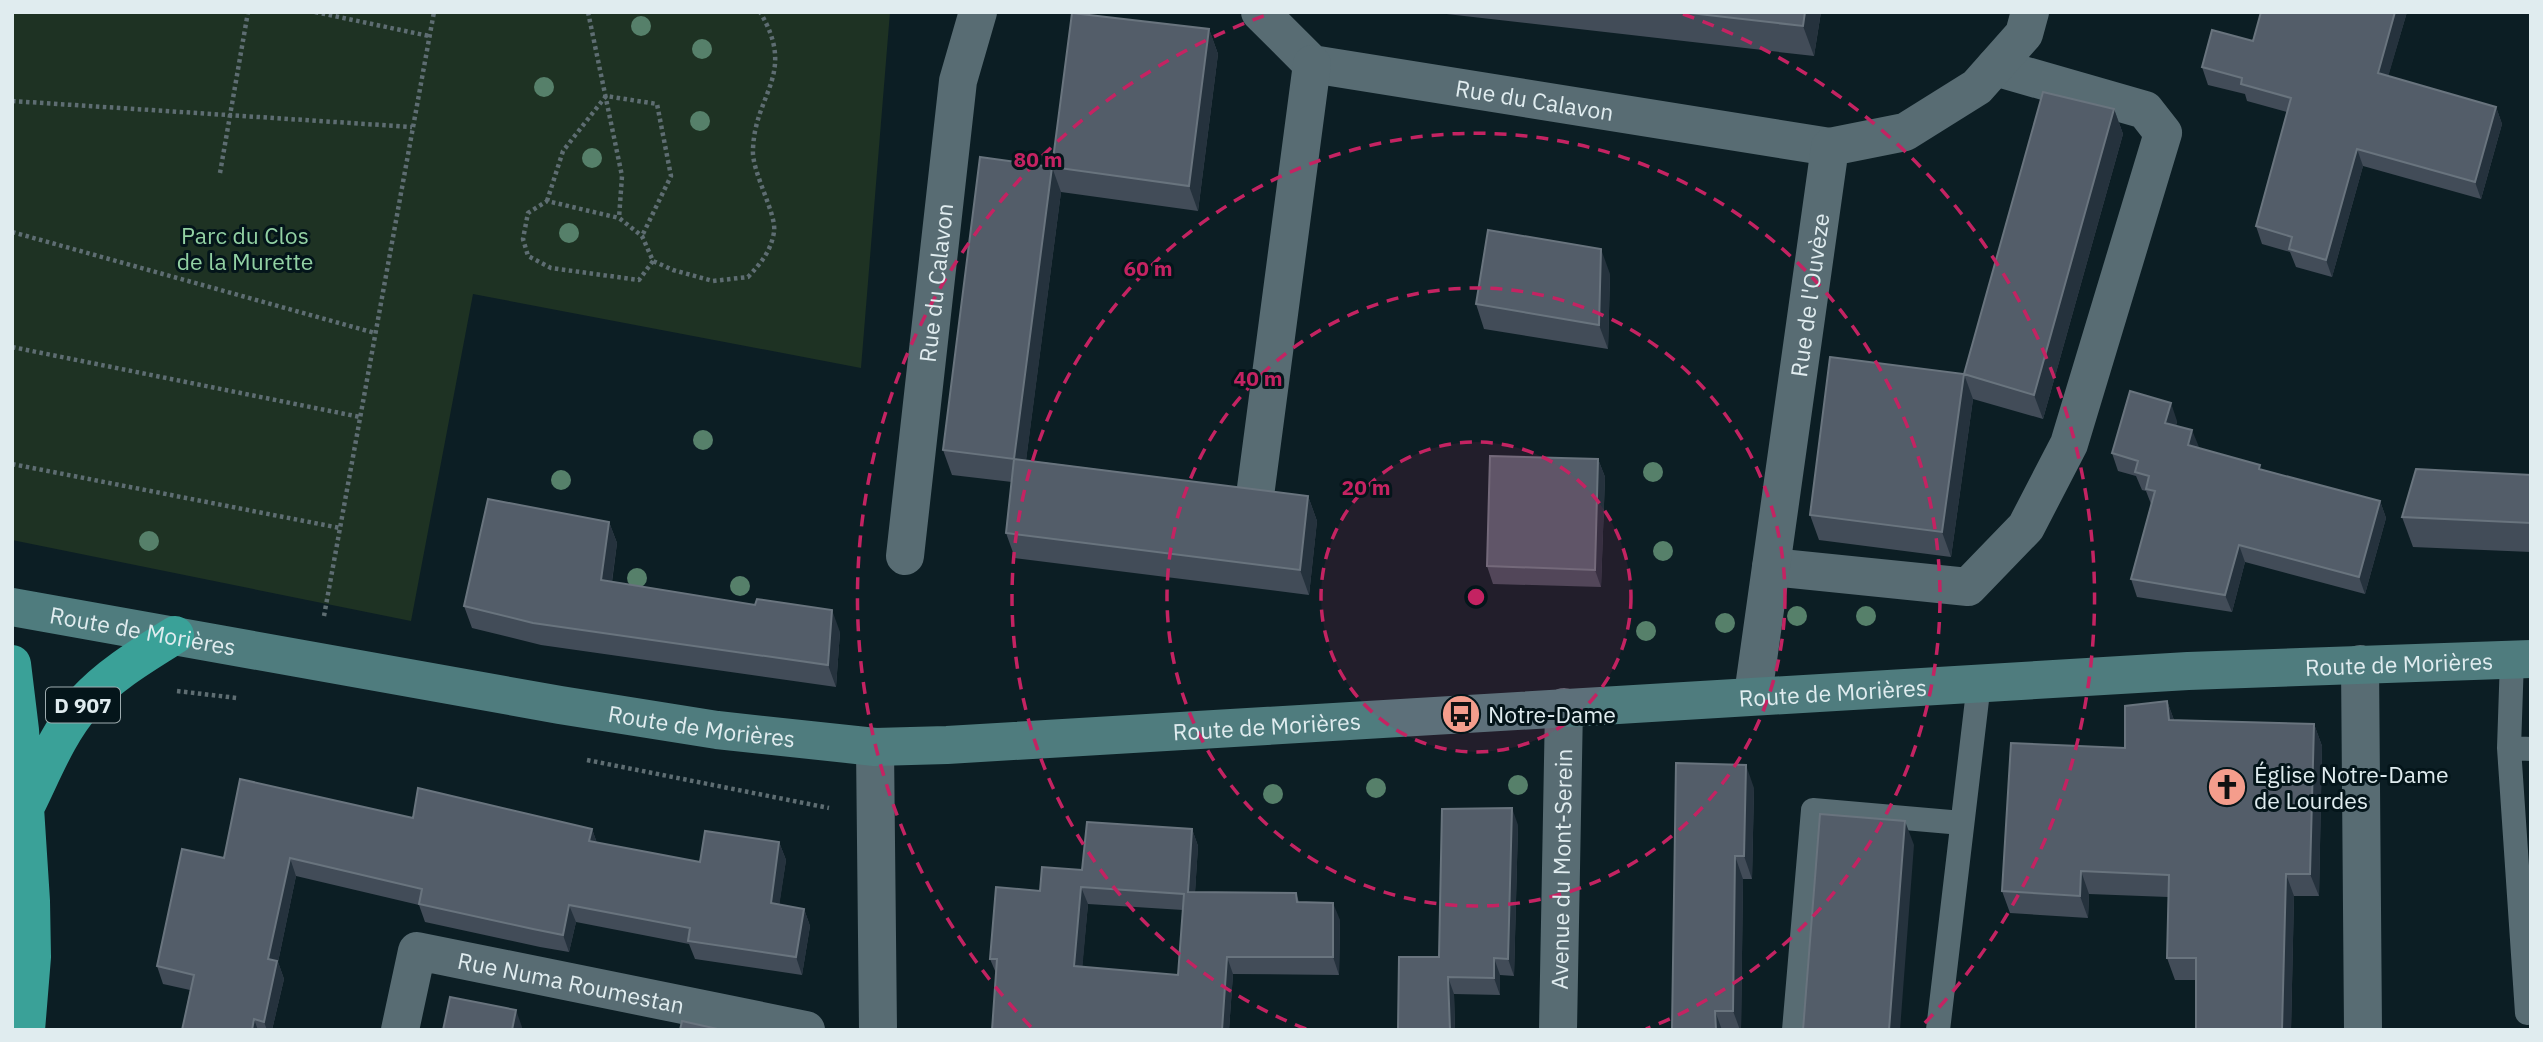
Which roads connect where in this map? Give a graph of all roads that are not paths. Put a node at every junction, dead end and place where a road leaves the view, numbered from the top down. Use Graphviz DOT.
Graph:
graph roads {
  1 [pos="978,12"];
  2 [pos="1260,12"];
  3 [pos="2030,12"];
  4 [pos="1312,64"];
  5 [pos="1995,66"];
  6 [pos="1830,146"];
  7 [pos="1256,488"];
  8 [pos="905,556"];
  9 [pos="1771,567"];
  10 [pos="12,607"];
  11 [pos="174,635"];
  12 [pos="2522,659"];
  13 [pos="12,664"];
  14 [pos="2360,664"];
  15 [pos="1979,682"];
  16 [pos="1753,695"];
  17 [pos="1564,707"];
  18 [pos="875,747"];
  19 [pos="2520,748"];
  20 [pos="26,806"];
  21 [pos="1962,823"];
  22 [pos="2527,1013"];
  23 [pos="26,1030"];
  24 [pos="400,1030"];
  25 [pos="806,1030"];
  26 [pos="878,1030"];
  27 [pos="1559,1030"];
  28 [pos="1794,1030"];
  29 [pos="1938,1030"];
  30 [pos="2363,1030"];
  1 -- 8 [label="street, Rue du Calavon"];
  2 -- 4 [label="street"];
  3 -- 5 [label="street"];
  4 -- 6 [label="street, Rue du Calavon"];
  4 -- 7 [label="street"];
  5 -- 6 [label="street"];
  5 -- 9 [label="street"];
  6 -- 9 [label="street, Rue de l'Ouvèze"];
  9 -- 16 [label="street, Rue de l'Ouvèze"];
  10 -- 11 [label="main road, Route de Morières"];
  11 -- 18 [label="main road, Route de Morières"];
  11 -- 20 [label="highway, D 907"];
  12 -- 14 [label="main road, Route de Morières"];
  12 -- 19 [label="lane"];
  13 -- 20 [label="highway, D 907"];
  14 -- 15 [label="main road, Route de Morières"];
  14 -- 30 [label="street"];
  15 -- 16 [label="main road, Route de Morières"];
  15 -- 21 [label="lane"];
  16 -- 17 [label="main road, Route de Morières"];
  17 -- 18 [label="main road, Route de Morières"];
  17 -- 27 [label="street, Avenue du Mont-Serein"];
  18 -- 26 [label="street"];
  19 -- 22 [label="lane"];
  20 -- 23 [label="highway, D 907"];
  21 -- 28 [label="lane"];
  21 -- 29 [label="lane"];
  24 -- 25 [label="street, Rue Numa Roumestan"];
}
